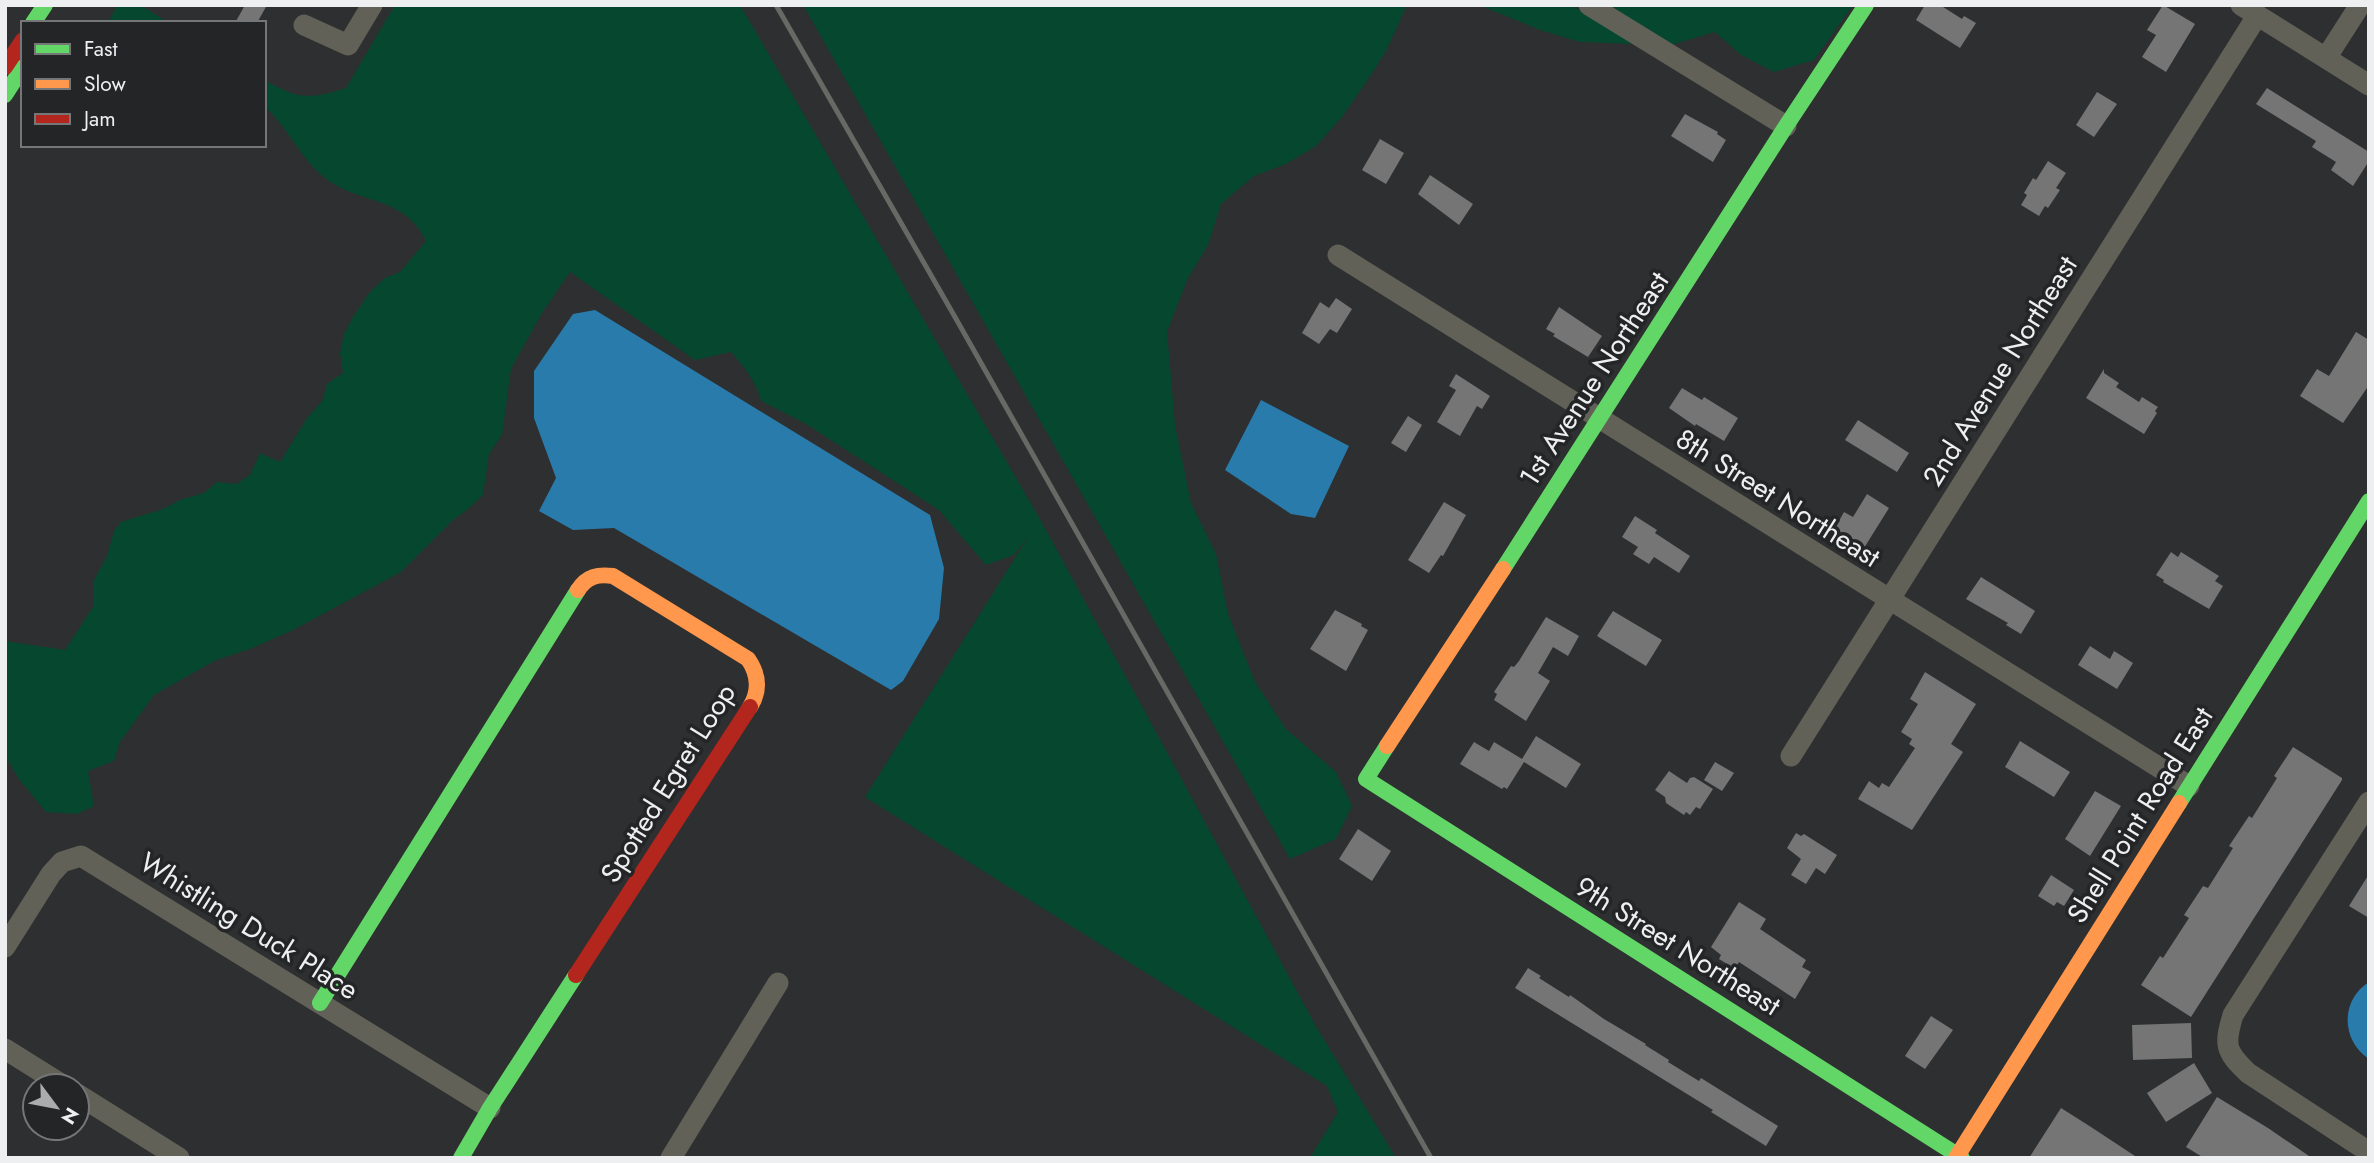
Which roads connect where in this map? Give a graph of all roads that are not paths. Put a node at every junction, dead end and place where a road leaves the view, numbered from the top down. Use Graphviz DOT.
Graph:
graph roads {
  1 [pos="45,5"];
  2 [pos="62,5"];
  3 [pos="372,5"];
  4 [pos="1589,5"];
  5 [pos="1866,5"];
  6 [pos="2360,5"];
  7 [pos="2249,10"];
  8 [pos="34,21"];
  9 [pos="52,21"];
  10 [pos="304,25"];
  11 [pos="21,43"];
  12 [pos="2326,58"];
  13 [pos="5,67"];
  14 [pos="21,70"];
  15 [pos="2369,85"];
  16 [pos="5,95"];
  17 [pos="1786,126"];
  18 [pos="1338,255"];
  19 [pos="1600,420"];
  20 [pos="2369,501"];
  21 [pos="1889,600"];
  22 [pos="1791,756"];
  23 [pos="1366,779"];
  24 [pos="2189,786"];
  25 [pos="2369,802"];
  26 [pos="5,947"];
  27 [pos="778,983"];
  28 [pos="320,1003"];
  29 [pos="5,1049"];
  30 [pos="42,1072"];
  31 [pos="91,1103"];
  32 [pos="490,1108"];
  33 [pos="2367,1153"];
  34 [pos="1959,1157"];
  35 [pos="179,1158"];
  36 [pos="461,1158"];
  37 [pos="671,1158"];
  1 -- 8 [label="street"];
  2 -- 9 [label="street"];
  3 -- 10 [label="street"];
  4 -- 17 [label="street"];
  5 -- 17 [label="street, 1st Avenue Northeast"];
  6 -- 12 [label="street"];
  7 -- 12 [label="street"];
  7 -- 21 [label="street, 2nd Avenue Northeast"];
  11 -- 13 [label="street"];
  12 -- 15 [label="street"];
  14 -- 16 [label="street"];
  17 -- 19 [label="street, 1st Avenue Northeast"];
  18 -- 19 [label="street, 8th Street Northeast"];
  19 -- 21 [label="street, 8th Street Northeast"];
  19 -- 23 [label="street, 1st Avenue Northeast"];
  20 -- 24 [label="street, Shell Point Road East"];
  21 -- 22 [label="street, 2nd Avenue Northeast"];
  21 -- 24 [label="street, 8th Street Northeast"];
  23 -- 34 [label="street, 9th Street Northeast"];
  24 -- 34 [label="street, Shell Point Road East"];
  25 -- 33 [label="street"];
  26 -- 28 [label="street, Whistling Duck Place"];
  27 -- 37 [label="street"];
  28 -- 32 [label="street, Whistling Duck Place"];
  28 -- 32 [label="street, Spotted Egret Loop"];
  29 -- 30 [label="street"];
  31 -- 35 [label="street"];
  32 -- 36 [label="street, Spotted Egret Loop"];
}
